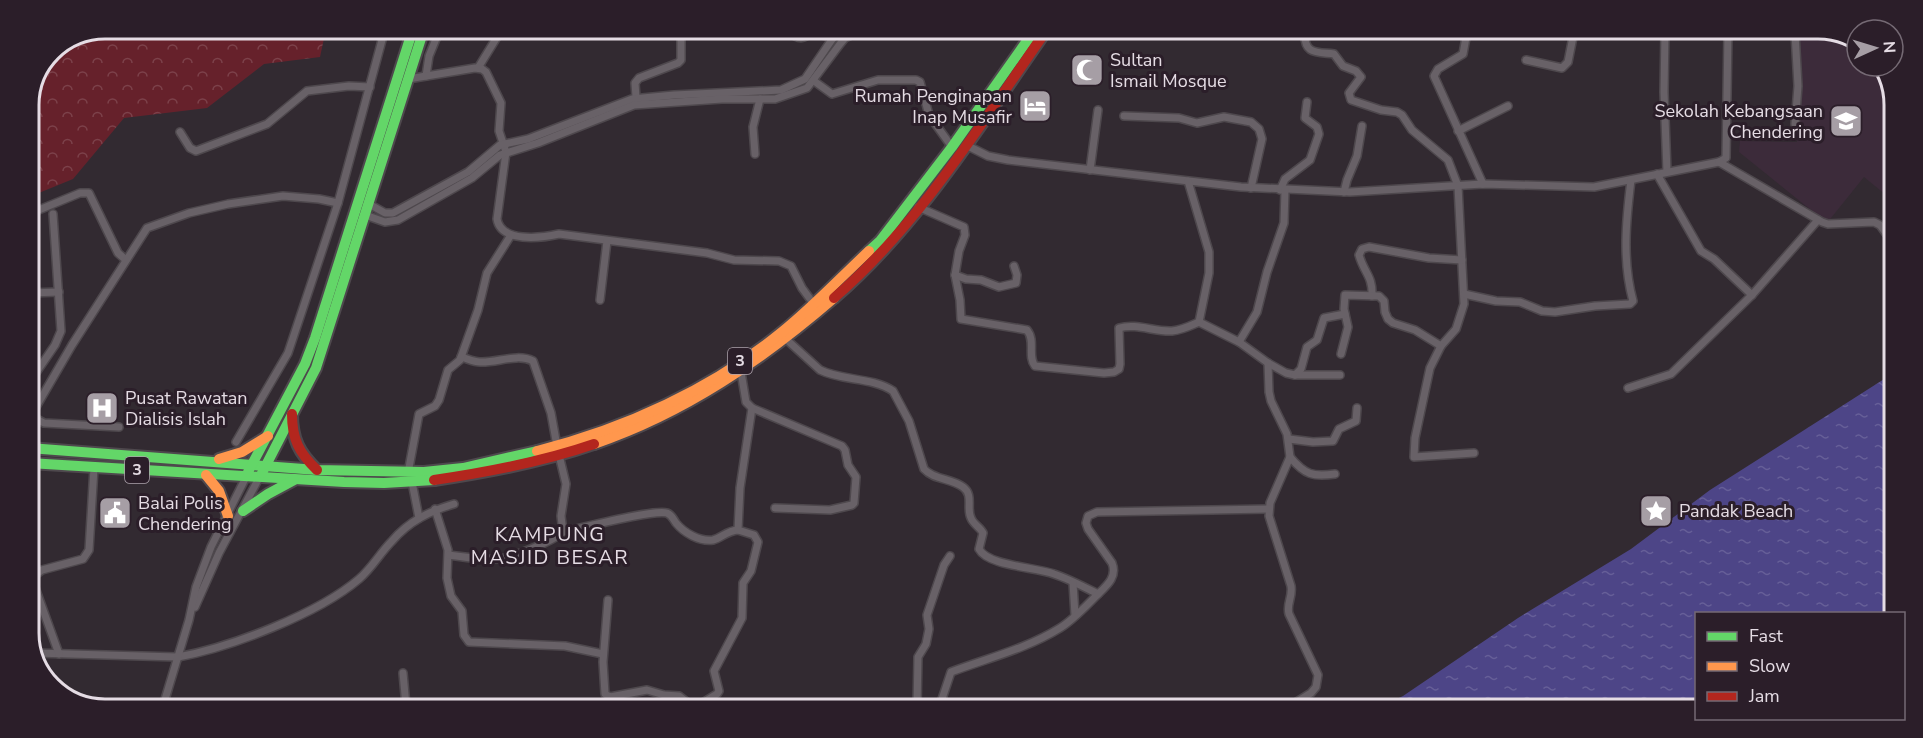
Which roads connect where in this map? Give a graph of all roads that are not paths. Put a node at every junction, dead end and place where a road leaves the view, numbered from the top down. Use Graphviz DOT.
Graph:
graph roads {
  1 [pos="382,39"];
  2 [pos="410,39"];
  3 [pos="421,39"];
  4 [pos="436,39"];
  5 [pos="496,39"];
  6 [pos="681,39"];
  7 [pos="832,39"];
  8 [pos="844,39"];
  9 [pos="1028,39"];
  10 [pos="1040,39"];
  11 [pos="1305,39"];
  12 [pos="1466,39"];
  13 [pos="1573,39"];
  14 [pos="1665,39"];
  15 [pos="1728,39"];
  16 [pos="1795,39"];
  17 [pos="1526,60"];
  18 [pos="478,68"];
  19 [pos="426,76"];
  20 [pos="408,79"];
  21 [pos="814,81"];
  22 [pos="370,87"];
  23 [pos="636,98"];
  24 [pos="760,99"];
  25 [pos="1307,102"];
  26 [pos="1508,106"];
  27 [pos="1098,110"];
  28 [pos="1124,116"];
  29 [pos="1795,124"];
  30 [pos="1362,126"];
  31 [pos="1458,131"];
  32 [pos="180,132"];
  33 [pos="504,144"];
  34 [pos="966,145"];
  35 [pos="952,147"];
  36 [pos="506,152"];
  37 [pos="755,154"];
  38 [pos="1719,162"];
  39 [pos="1090,170"];
  40 [pos="1666,172"];
  41 [pos="1657,174"];
  42 [pos="1631,180"];
  43 [pos="1188,181"];
  44 [pos="1483,184"];
  45 [pos="1458,186"];
  46 [pos="1251,188"];
  47 [pos="1287,190"];
  48 [pos="1344,192"];
  49 [pos="338,203"];
  50 [pos="918,207"];
  51 [pos="367,209"];
  52 [pos="39,210"];
  53 [pos="53,214"];
  54 [pos="1818,220"];
  55 [pos="1884,231"];
  56 [pos="511,235"];
  57 [pos="607,241"];
  58 [pos="620,242"];
  59 [pos="607,255"];
  60 [pos="126,260"];
  61 [pos="1462,260"];
  62 [pos="1014,266"];
  63 [pos="955,276"];
  64 [pos="60,292"];
  65 [pos="39,293"];
  66 [pos="1464,294"];
  67 [pos="1752,295"];
  68 [pos="1372,296"];
  69 [pos="600,300"];
  70 [pos="813,303"];
  71 [pos="1345,314"];
  72 [pos="1199,322"];
  73 [pos="787,340"];
  74 [pos="1239,342"];
  75 [pos="1441,346"];
  76 [pos="1341,354"];
  77 [pos="461,357"];
  78 [pos="1268,363"];
  79 [pos="39,368"];
  80 [pos="741,372"];
  81 [pos="1295,375"];
  82 [pos="1340,375"];
  83 [pos="1628,388"];
  84 [pos="39,400"];
  85 [pos="752,408"];
  86 [pos="1357,408"];
  87 [pos="292,414"];
  88 [pos="39,421"];
  89 [pos="119,427"];
  90 [pos="268,436"];
  91 [pos="1289,439"];
  92 [pos="236,442"];
  93 [pos="39,449"];
  94 [pos="557,450"];
  95 [pos="1474,453"];
  96 [pos="1290,457"];
  97 [pos="200,461"];
  98 [pos="39,464"];
  99 [pos="251,465"];
  100 [pos="265,466"];
  101 [pos="94,468"];
  102 [pos="317,470"];
  103 [pos="1335,474"];
  104 [pos="206,475"];
  105 [pos="246,477"];
  106 [pos="410,477"];
  107 [pos="259,478"];
  108 [pos="295,480"];
  109 [pos="454,504"];
  110 [pos="775,508"];
  111 [pos="435,509"];
  112 [pos="1269,509"];
  113 [pos="243,511"];
  114 [pos="228,516"];
  115 [pos="419,518"];
  116 [pos="738,530"];
  117 [pos="563,532"];
  118 [pos="449,555"];
  119 [pos="950,556"];
  120 [pos="39,572"];
  121 [pos="1073,583"];
  122 [pos="1098,594"];
  123 [pos="39,599"];
  124 [pos="608,600"];
  125 [pos="1075,615"];
  126 [pos="189,621"];
  127 [pos="43,653"];
  128 [pos="59,654"];
  129 [pos="603,654"];
  130 [pos="178,657"];
  131 [pos="403,673"];
  132 [pos="165,699"];
  133 [pos="405,699"];
  134 [pos="683,699"];
  135 [pos="709,699"];
  136 [pos="918,699"];
  137 [pos="942,699"];
  138 [pos="1301,699"];
  1 -- 22 [label="street"];
  2 -- 90 [label="main road"];
  3 -- 20 [label="main road"];
  4 -- 19 [label="street"];
  5 -- 18 [label="street"];
  6 -- 23 [label="street"];
  7 -- 23 [label="street"];
  8 -- 21 [label="street"];
  9 -- 35 [label="main road, 3"];
  10 -- 34 [label="main road, 3"];
  11 -- 45 [label="street"];
  12 -- 31 [label="street"];
  13 -- 17 [label="street"];
  14 -- 40 [label="street"];
  15 -- 38 [label="street"];
  16 -- 29 [label="street"];
  18 -- 19 [label="street"];
  18 -- 33 [label="street"];
  19 -- 20 [label="street"];
  20 -- 51 [label="main road"];
  21 -- 24 [label="street"];
  21 -- 35 [label="street"];
  22 -- 32 [label="street"];
  22 -- 49 [label="street"];
  23 -- 33 [label="street"];
  24 -- 36 [label="street"];
  24 -- 37 [label="street"];
  25 -- 47 [label="street"];
  26 -- 31 [label="street"];
  27 -- 39 [label="street"];
  28 -- 46 [label="street"];
  30 -- 48 [label="street"];
  31 -- 44 [label="street"];
  33 -- 36 [label="street"];
  33 -- 51 [label="street"];
  34 -- 39 [label="street"];
  34 -- 50 [label="main road, 3"];
  35 -- 70 [label="main road, 3"];
  36 -- 51 [label="street"];
  36 -- 56 [label="street"];
  38 -- 40 [label="street"];
  38 -- 54 [label="street"];
  39 -- 43 [label="street"];
  40 -- 41 [label="street"];
  41 -- 42 [label="street"];
  41 -- 67 [label="street"];
  42 -- 44 [label="street"];
  42 -- 66 [label="street"];
  43 -- 46 [label="street"];
  43 -- 72 [label="street"];
  44 -- 45 [label="street"];
  45 -- 48 [label="street"];
  45 -- 61 [label="street"];
  46 -- 47 [label="street"];
  47 -- 48 [label="street"];
  47 -- 74 [label="street"];
  49 -- 60 [label="street"];
  49 -- 92 [label="street"];
  50 -- 63 [label="street"];
  50 -- 73 [label="main road, 3"];
  51 -- 87 [label="main road"];
  52 -- 60 [label="street"];
  53 -- 64 [label="street"];
  54 -- 55 [label="street"];
  54 -- 67 [label="street"];
  56 -- 57 [label="street"];
  56 -- 77 [label="street"];
  57 -- 58 [label="street"];
  57 -- 59 [label="street"];
  58 -- 59 [label="street"];
  58 -- 70 [label="street"];
  59 -- 69 [label="street"];
  60 -- 84 [label="street"];
  61 -- 66 [label="street"];
  61 -- 68 [label="street"];
  62 -- 63 [label="street"];
  63 -- 72 [label="street"];
  64 -- 65 [label="street"];
  64 -- 79 [label="street"];
  66 -- 75 [label="street"];
  67 -- 83 [label="street"];
  68 -- 71 [label="street"];
  68 -- 75 [label="street"];
  70 -- 94 [label="main road, 3"];
  71 -- 76 [label="street"];
  71 -- 81 [label="street"];
  72 -- 74 [label="street"];
  73 -- 80 [label="main road, 3"];
  73 -- 121 [label="street"];
  74 -- 78 [label="street"];
  75 -- 95 [label="street"];
  77 -- 94 [label="street"];
  77 -- 106 [label="street"];
  78 -- 81 [label="street"];
  78 -- 91 [label="street"];
  80 -- 85 [label="street"];
  80 -- 94 [label="main road, 3"];
  81 -- 82 [label="street"];
  85 -- 110 [label="street"];
  85 -- 116 [label="street"];
  86 -- 91 [label="street"];
  87 -- 100 [label="main road"];
  87 -- 102 [label="main road"];
  88 -- 89 [label="street"];
  90 -- 97 [label="main road"];
  90 -- 99 [label="main road"];
  91 -- 96 [label="street"];
  93 -- 97 [label="main road, 3"];
  94 -- 106 [label="main road, 3"];
  94 -- 117 [label="street"];
  96 -- 103 [label="street"];
  96 -- 112 [label="street"];
  97 -- 99 [label="main road, 3"];
  98 -- 101 [label="main road, 3"];
  99 -- 100 [label="main road, 3"];
  99 -- 105 [label="main road"];
  100 -- 102 [label="main road, 3"];
  100 -- 107 [label="main road"];
  101 -- 104 [label="main road, 3"];
  101 -- 120 [label="street"];
  102 -- 106 [label="main road, 3"];
  104 -- 105 [label="main road, 3"];
  104 -- 114 [label="main road"];
  105 -- 107 [label="main road, 3"];
  105 -- 114 [label="street"];
  106 -- 108 [label="main road, 3"];
  106 -- 115 [label="street"];
  107 -- 108 [label="main road, 3"];
  107 -- 113 [label="street"];
  108 -- 113 [label="main road"];
  109 -- 111 [label="street"];
  111 -- 115 [label="street"];
  111 -- 118 [label="street"];
  112 -- 122 [label="street"];
  112 -- 138 [label="street"];
  113 -- 126 [label="street"];
  114 -- 126 [label="street"];
  115 -- 130 [label="street"];
  116 -- 117 [label="street"];
  116 -- 135 [label="street"];
  117 -- 118 [label="street"];
  118 -- 129 [label="street"];
  119 -- 136 [label="street"];
  121 -- 122 [label="street"];
  121 -- 125 [label="street"];
  122 -- 125 [label="street"];
  123 -- 128 [label="street"];
  124 -- 129 [label="street"];
  125 -- 137 [label="street"];
  126 -- 130 [label="street"];
  127 -- 128 [label="street"];
  128 -- 130 [label="street"];
  129 -- 134 [label="street"];
  130 -- 132 [label="street"];
  131 -- 133 [label="street"];
}
